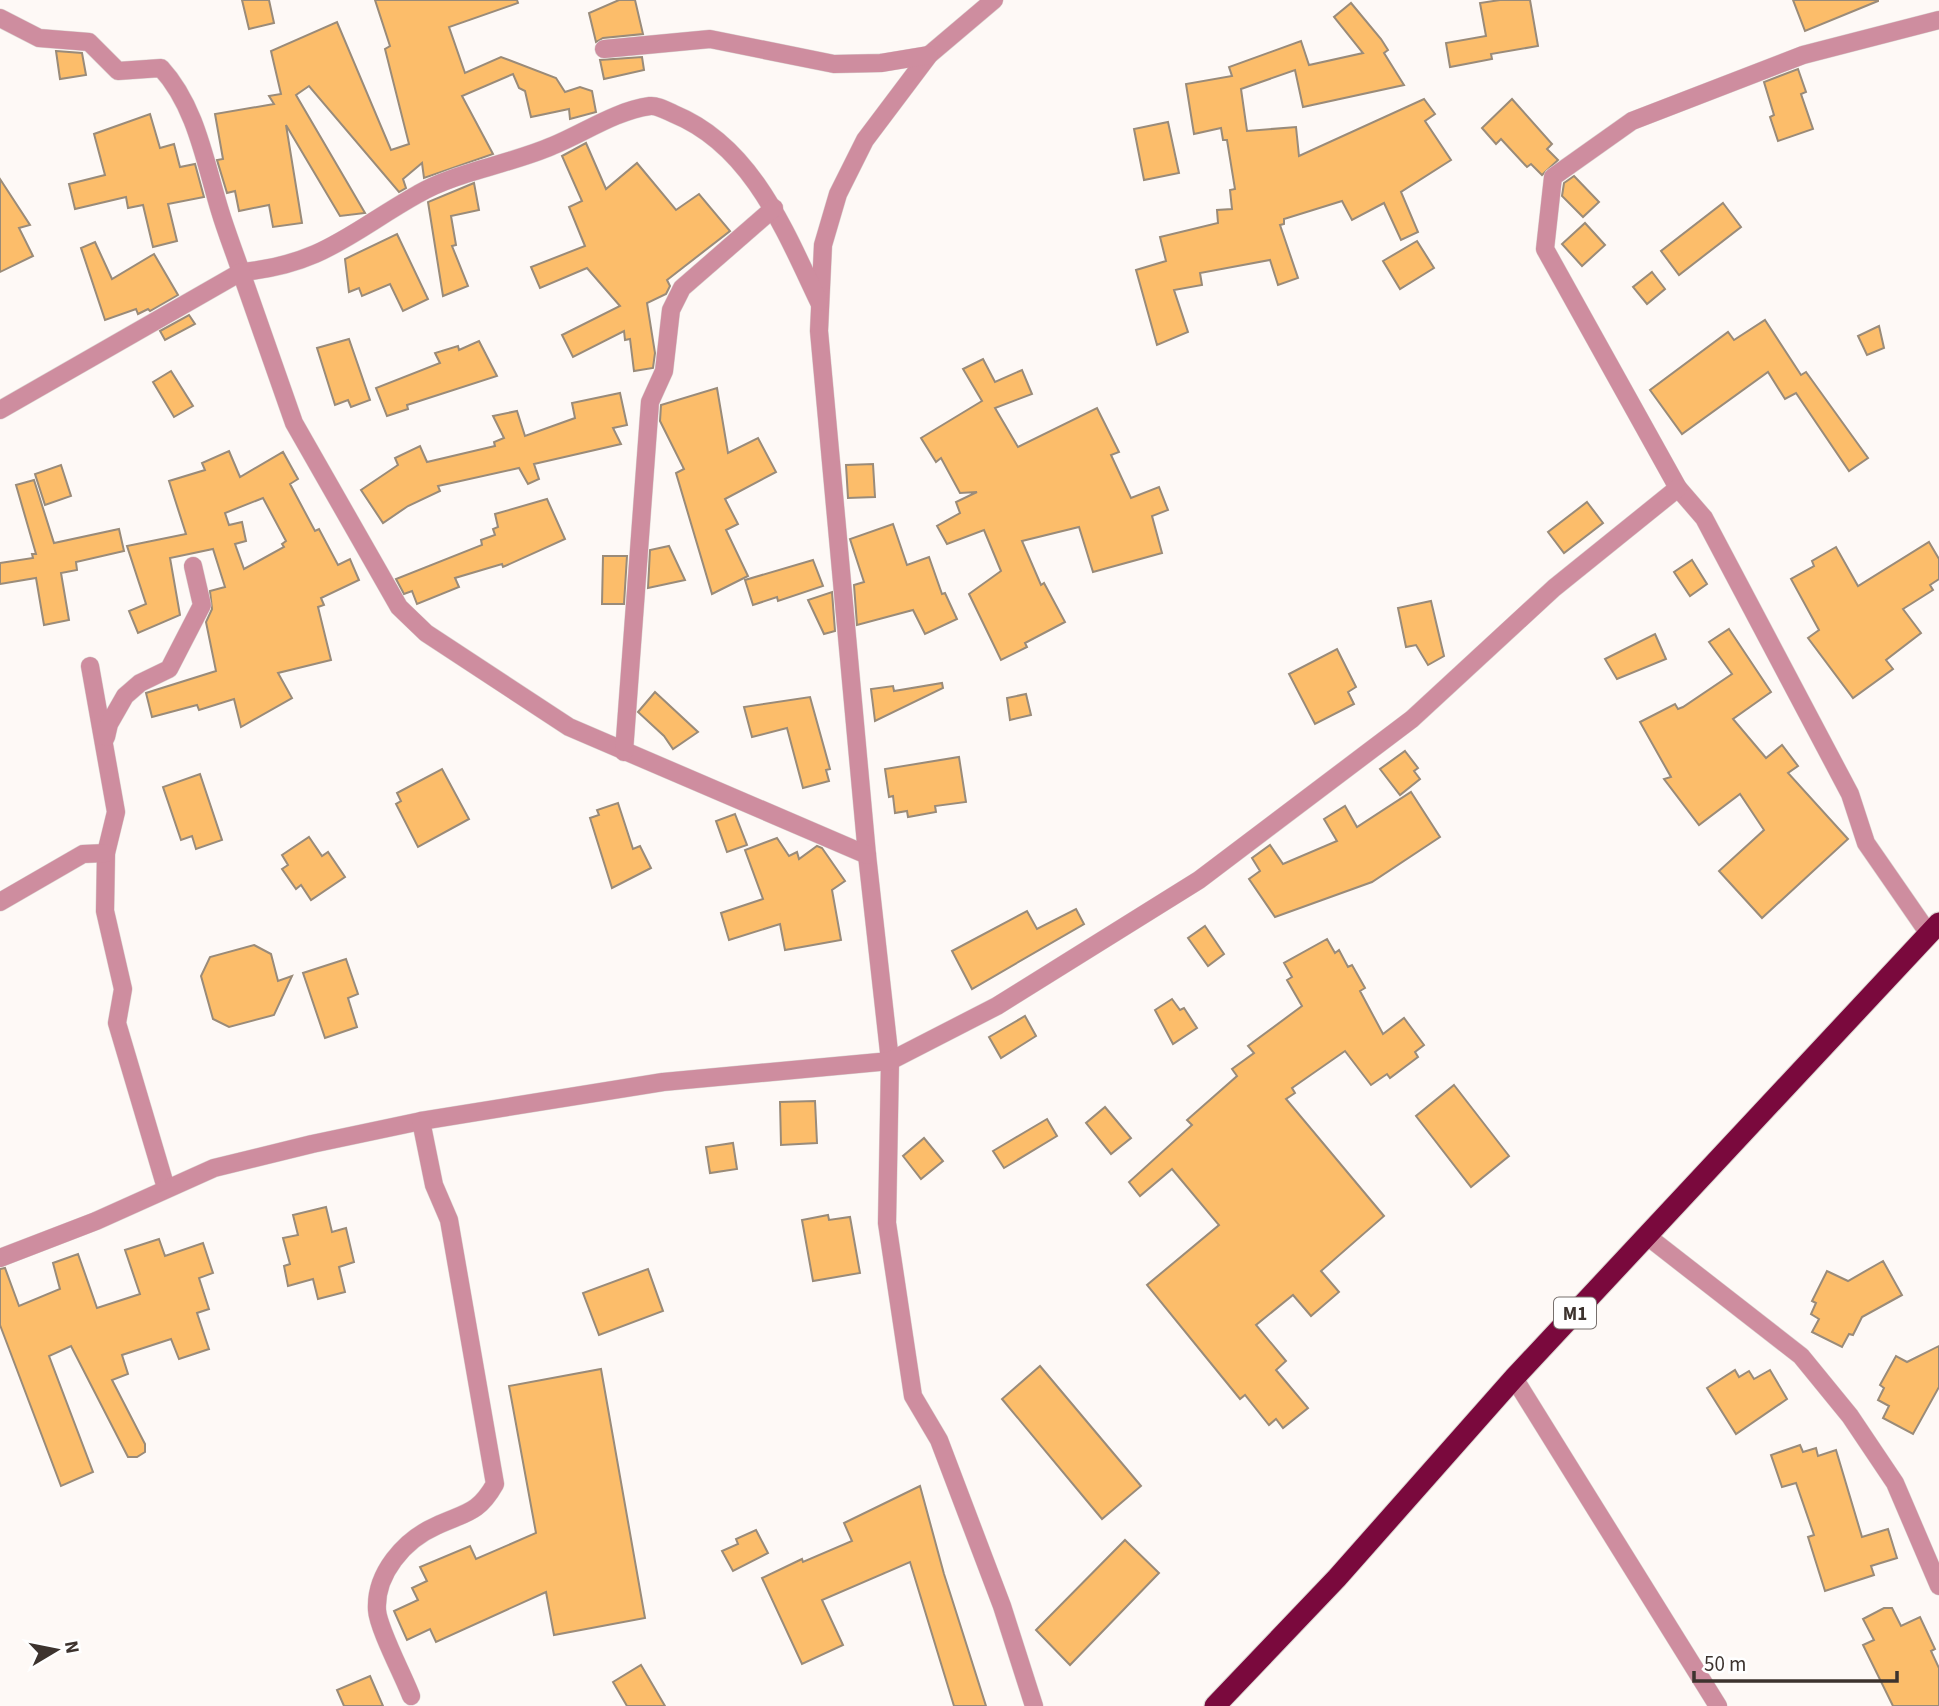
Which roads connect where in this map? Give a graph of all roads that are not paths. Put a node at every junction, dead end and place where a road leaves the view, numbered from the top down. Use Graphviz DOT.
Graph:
graph roads {
  1 [pos="993,0"];
  2 [pos="0,18"];
  3 [pos="1939,20"];
  4 [pos="604,49"];
  5 [pos="929,55"];
  6 [pos="774,208"];
  7 [pos="242,272"];
  8 [pos="819,303"];
  9 [pos="0,410"];
  10 [pos="1678,488"];
  11 [pos="193,566"];
  12 [pos="90,666"];
  13 [pos="105,740"];
  14 [pos="624,752"];
  15 [pos="106,853"];
  16 [pos="867,855"];
  17 [pos="0,902"];
  18 [pos="1934,928"];
  19 [pos="890,1062"];
  20 [pos="421,1121"];
  21 [pos="166,1188"];
  22 [pos="1647,1236"];
  23 [pos="0,1258"];
  24 [pos="1514,1378"];
  25 [pos="1939,1586"];
  26 [pos="411,1696"];
  27 [pos="1034,1706"];
  28 [pos="1214,1706"];
  29 [pos="1718,1706"];
  1 -- 5 [label="street"];
  2 -- 7 [label="street"];
  3 -- 10 [label="street"];
  4 -- 5 [label="street"];
  5 -- 8 [label="street"];
  6 -- 7 [label="street"];
  6 -- 8 [label="street"];
  6 -- 14 [label="street"];
  7 -- 9 [label="street"];
  7 -- 14 [label="street"];
  8 -- 16 [label="street"];
  10 -- 18 [label="street"];
  10 -- 19 [label="street"];
  11 -- 13 [label="street"];
  12 -- 13 [label="street"];
  13 -- 15 [label="street"];
  14 -- 16 [label="street"];
  15 -- 17 [label="street"];
  15 -- 21 [label="street"];
  16 -- 19 [label="street"];
  18 -- 22 [label="highway, M1"];
  19 -- 20 [label="street"];
  19 -- 27 [label="street"];
  20 -- 21 [label="street"];
  20 -- 26 [label="street"];
  21 -- 23 [label="street"];
  22 -- 24 [label="highway, M1"];
  22 -- 25 [label="street"];
  24 -- 28 [label="highway, M1"];
  24 -- 29 [label="street"];
}
